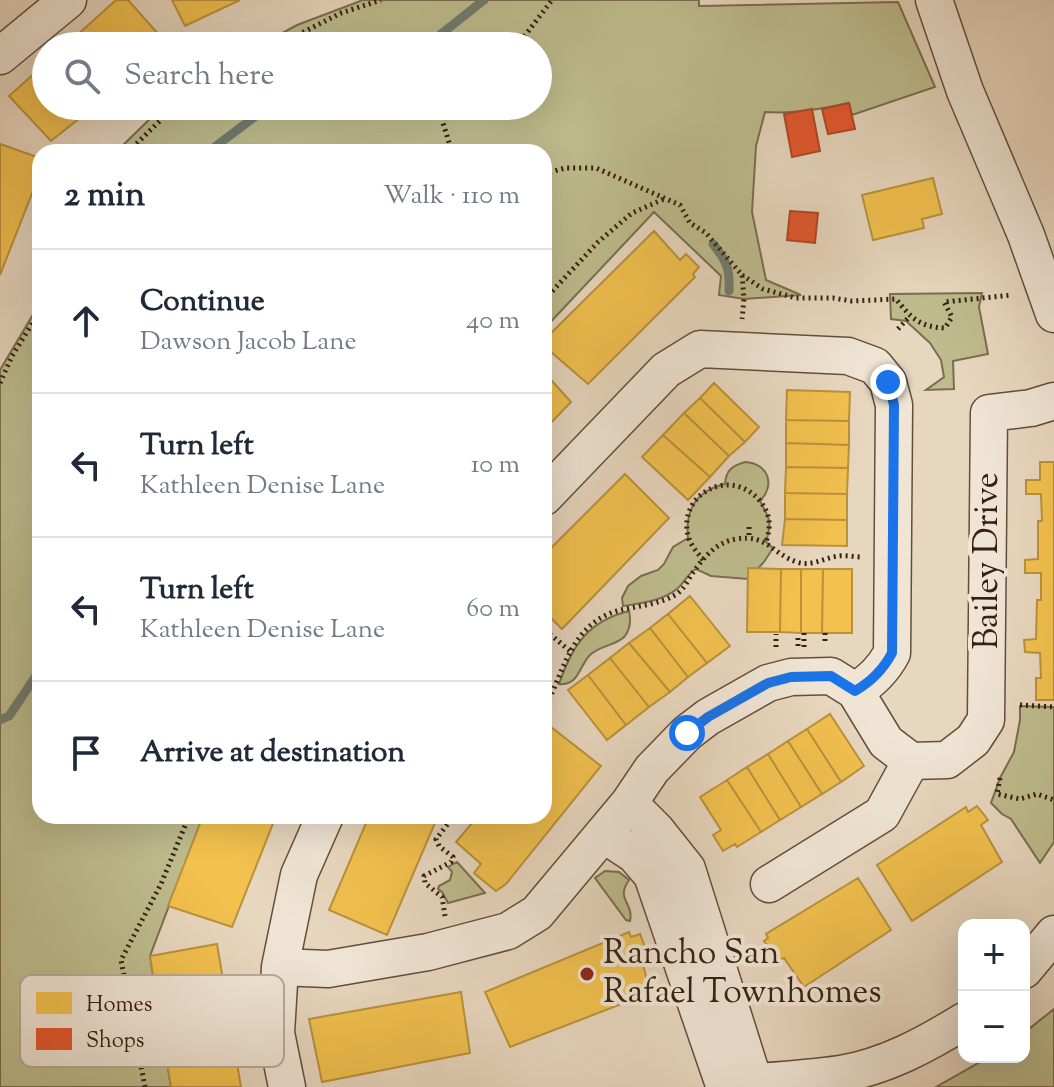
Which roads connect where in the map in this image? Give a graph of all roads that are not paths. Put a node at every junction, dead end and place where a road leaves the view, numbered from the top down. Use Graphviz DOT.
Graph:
graph roads {
  1 [pos="68,0"];
  2 [pos="934,0"];
  3 [pos="0,56"];
  4 [pos="1050,305"];
  5 [pos="1054,401"];
  6 [pos="552,489"];
  7 [pos="855,691"];
  8 [pos="911,761"];
  9 [pos="629,803"];
  10 [pos="321,824"];
  11 [pos="603,834"];
  12 [pos="769,884"];
  13 [pos="1054,934"];
  14 [pos="1030,963"];
  15 [pos="280,967"];
  16 [pos="280,975"];
  17 [pos="958,1025"];
  18 [pos="283,1067"];
  19 [pos="730,1085"];
  20 [pos="287,1087"];
  1 -- 3 [label="street"];
  2 -- 4 [label="street"];
  5 -- 8 [label="street, Bailey Drive"];
  6 -- 7 [label="street"];
  7 -- 8 [label="street"];
  7 -- 9 [label="street"];
  8 -- 12 [label="street"];
  9 -- 11 [label="street"];
  9 -- 19 [label="street"];
  10 -- 15 [label="street"];
  11 -- 15 [label="street"];
  11 -- 19 [label="street"];
  13 -- 14 [label="street"];
  15 -- 16 [label="street"];
  17 -- 19 [label="street"];
  18 -- 20 [label="street"];
}
